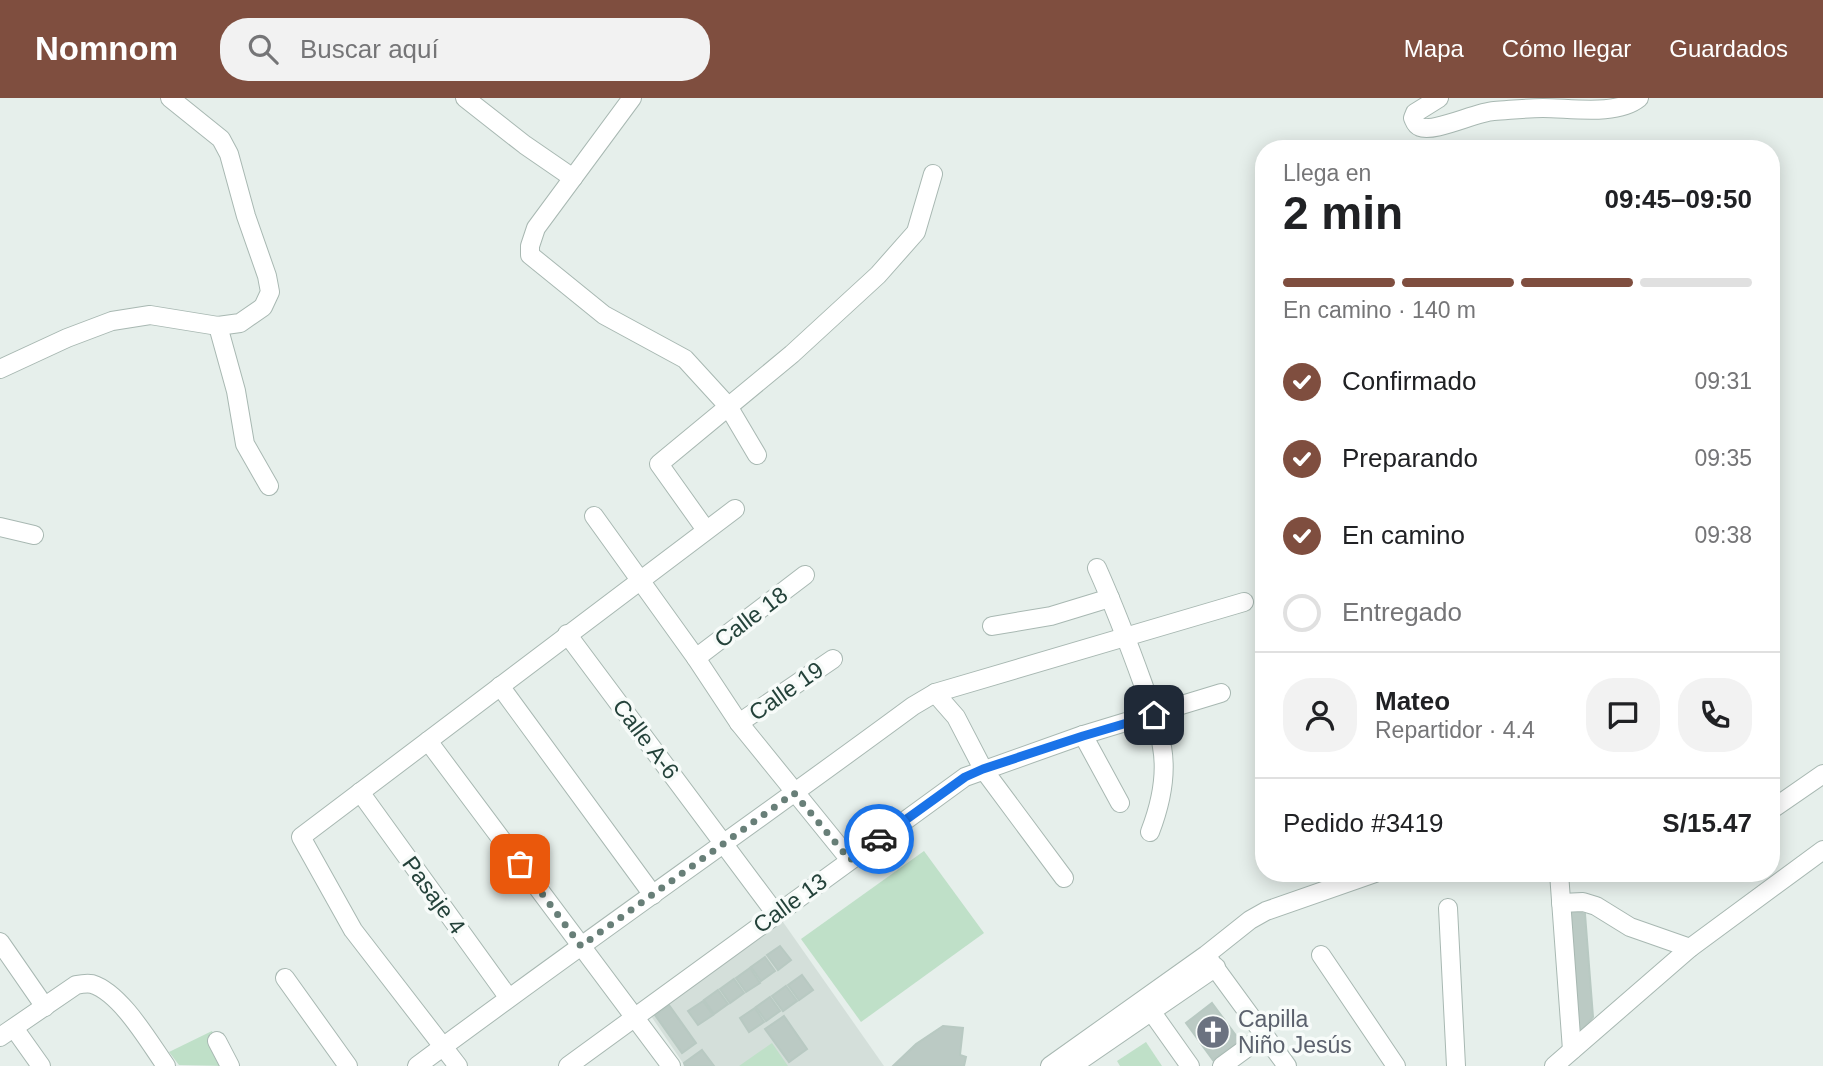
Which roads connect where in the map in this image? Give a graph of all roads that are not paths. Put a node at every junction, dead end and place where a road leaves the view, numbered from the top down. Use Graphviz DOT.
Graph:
graph roads {
  1 [pos="170,98"];
  2 [pos="465,98"];
  3 [pos="632,98"];
  4 [pos="1438,98"];
  5 [pos="1639,98"];
  6 [pos="933,174"];
  7 [pos="573,178"];
  8 [pos="218,326"];
  9 [pos="0,369"];
  10 [pos="728,406"];
  11 [pos="757,455"];
  12 [pos="269,486"];
  13 [pos="735,509"];
  14 [pos="594,516"];
  15 [pos="0,527"];
  16 [pos="706,530"];
  17 [pos="34,535"];
  18 [pos="1097,568"];
  19 [pos="805,575"];
  20 [pos="639,579"];
  21 [pos="1110,598"];
  22 [pos="1244,603"];
  23 [pos="992,626"];
  24 [pos="567,634"];
  25 [pos="1126,638"];
  26 [pos="696,659"];
  27 [pos="832,659"];
  28 [pos="500,686"];
  29 [pos="935,693"];
  30 [pos="1221,693"];
  31 [pos="1154,715"];
  32 [pos="739,723"];
  33 [pos="1083,736"];
  34 [pos="428,741"];
  35 [pos="983,769"];
  36 [pos="1823,774"];
  37 [pos="360,792"];
  38 [pos="794,793"];
  39 [pos="1120,803"];
  40 [pos="1780,804"];
  41 [pos="1150,832"];
  42 [pos="725,844"];
  43 [pos="1822,853"];
  44 [pos="850,860"];
  45 [pos="1064,878"];
  46 [pos="1349,882"];
  47 [pos="1560,882"];
  48 [pos="653,895"];
  49 [pos="1561,903"];
  50 [pos="1448,908"];
  51 [pos="776,914"];
  52 [pos="0,942"];
  53 [pos="581,946"];
  54 [pos="1690,948"];
  55 [pos="1321,955"];
  56 [pos="1211,961"];
  57 [pos="285,978"];
  58 [pos="508,997"];
  59 [pos="45,1007"];
  60 [pos="1151,1011"];
  61 [pos="636,1016"];
  62 [pos="7,1033"];
  63 [pos="1263,1036"];
  64 [pos="217,1041"];
  65 [pos="443,1046"];
  66 [pos="1562,1061"];
  67 [pos="1079,1064"];
  68 [pos="41,1066"];
  69 [pos="166,1066"];
  70 [pos="230,1066"];
  71 [pos="348,1066"];
  72 [pos="417,1066"];
  73 [pos="458,1066"];
  74 [pos="568,1066"];
  75 [pos="671,1066"];
  76 [pos="1050,1066"];
  77 [pos="1190,1066"];
  78 [pos="1222,1066"];
  79 [pos="1287,1066"];
  80 [pos="1396,1066"];
  81 [pos="1456,1066"];
  1 -- 8 [label="street"];
  2 -- 7 [label="street"];
  3 -- 7 [label="street"];
  4 -- 5 [label="street"];
  6 -- 10 [label="street"];
  7 -- 10 [label="street"];
  8 -- 9 [label="street"];
  8 -- 12 [label="street"];
  10 -- 11 [label="street"];
  10 -- 16 [label="street"];
  13 -- 16 [label="street"];
  14 -- 20 [label="street"];
  15 -- 17 [label="street"];
  16 -- 20 [label="street"];
  18 -- 21 [label="street"];
  19 -- 26 [label="street, Calle 18"];
  20 -- 24 [label="street"];
  20 -- 26 [label="street"];
  21 -- 23 [label="street"];
  21 -- 25 [label="street"];
  22 -- 25 [label="street"];
  24 -- 28 [label="street"];
  24 -- 42 [label="street, Calle A-6"];
  25 -- 29 [label="street"];
  25 -- 31 [label="street"];
  26 -- 32 [label="street"];
  27 -- 32 [label="street, Calle 19"];
  28 -- 34 [label="street"];
  28 -- 48 [label="street"];
  29 -- 35 [label="street"];
  29 -- 38 [label="street"];
  30 -- 31 [label="street, Calle 13"];
  31 -- 33 [label="street, Calle 13"];
  31 -- 41 [label="street"];
  32 -- 38 [label="street"];
  33 -- 35 [label="street, Calle 13"];
  33 -- 39 [label="street"];
  34 -- 37 [label="street"];
  34 -- 53 [label="street"];
  35 -- 44 [label="street, Calle 13"];
  35 -- 45 [label="street"];
  36 -- 40 [label="street"];
  37 -- 58 [label="street, Pasaje 4"];
  37 -- 65 [label="street"];
  38 -- 42 [label="street"];
  38 -- 44 [label="street"];
  42 -- 48 [label="street"];
  42 -- 51 [label="street, Calle A-6"];
  43 -- 54 [label="street"];
  44 -- 51 [label="street, Calle 13"];
  46 -- 56 [label="street"];
  47 -- 49 [label="street"];
  48 -- 53 [label="street"];
  49 -- 54 [label="street"];
  49 -- 66 [label="street"];
  50 -- 81 [label="street"];
  51 -- 61 [label="street, Calle 13"];
  52 -- 59 [label="street"];
  53 -- 58 [label="street"];
  53 -- 61 [label="street"];
  54 -- 66 [label="street"];
  55 -- 80 [label="street"];
  56 -- 60 [label="street"];
  56 -- 63 [label="street"];
  56 -- 76 [label="street"];
  57 -- 71 [label="street"];
  58 -- 65 [label="street"];
  59 -- 62 [label="street"];
  59 -- 69 [label="street"];
  60 -- 67 [label="street"];
  60 -- 77 [label="street"];
  61 -- 74 [label="street, Calle 13"];
  61 -- 75 [label="street"];
  62 -- 68 [label="street"];
  63 -- 78 [label="street"];
  63 -- 79 [label="street"];
  64 -- 70 [label="street"];
  65 -- 72 [label="street"];
  65 -- 73 [label="street"];
}
